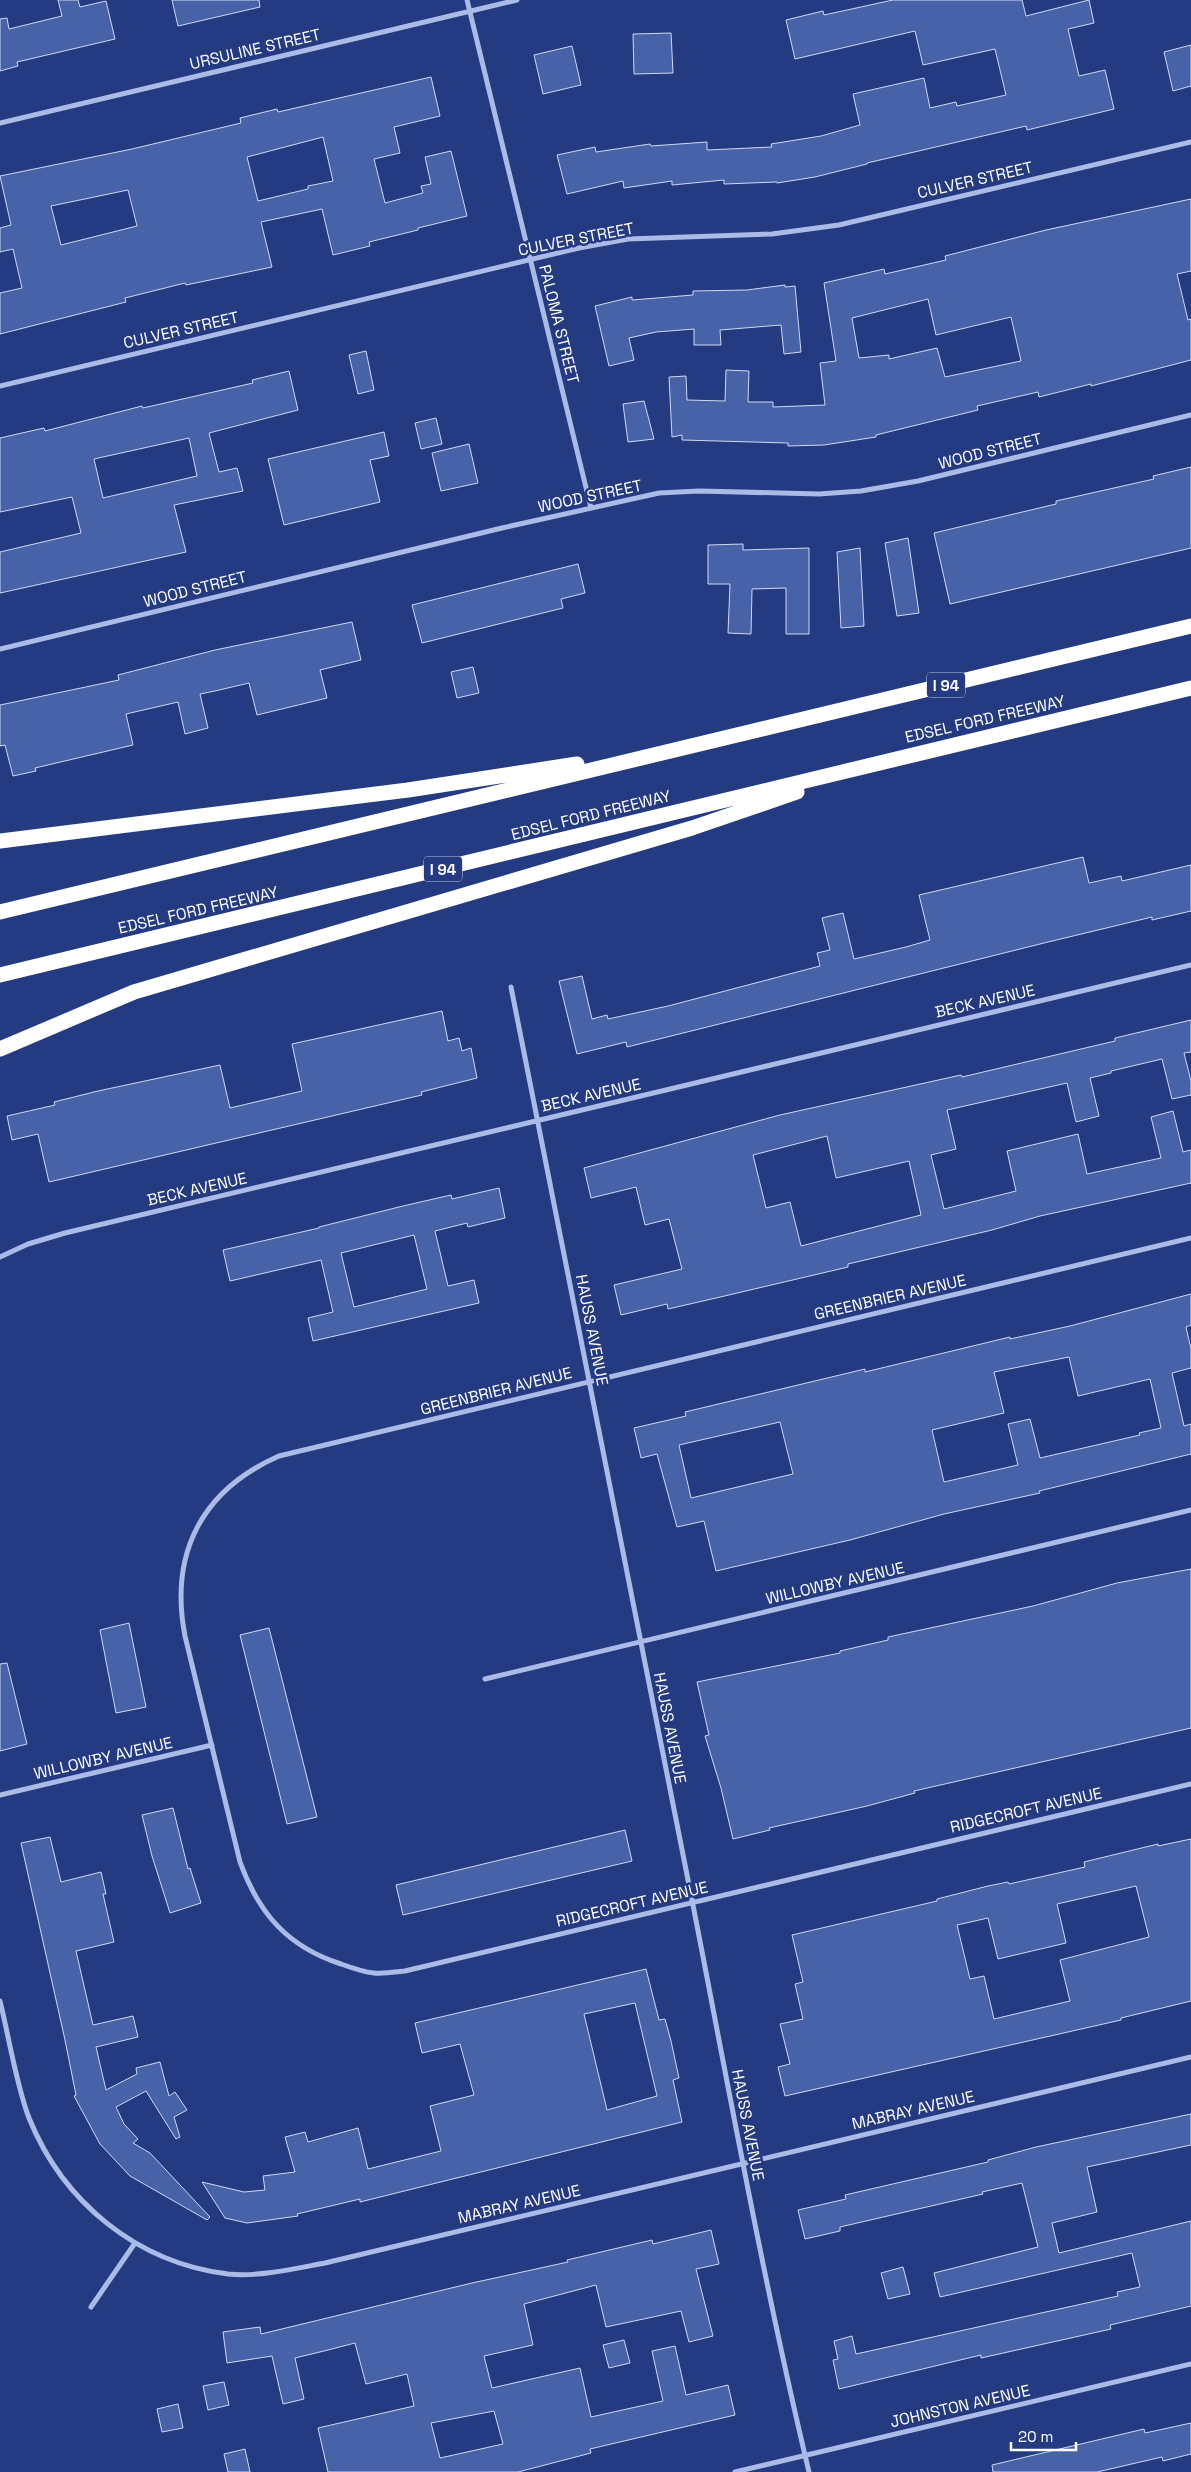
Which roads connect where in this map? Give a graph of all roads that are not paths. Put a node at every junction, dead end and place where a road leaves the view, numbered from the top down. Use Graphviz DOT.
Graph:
graph roads {
  1 [pos="467,0"];
  2 [pos="517,0"];
  3 [pos="470,10"];
  4 [pos="0,123"];
  5 [pos="1191,142"];
  6 [pos="531,259"];
  7 [pos="0,386"];
  8 [pos="1191,415"];
  9 [pos="591,508"];
  10 [pos="1191,626"];
  11 [pos="0,649"];
  12 [pos="1191,688"];
  13 [pos="701,744"];
  14 [pos="886,761"];
  15 [pos="0,841"];
  16 [pos="0,912"];
  17 [pos="1191,965"];
  18 [pos="0,975"];
  19 [pos="512,987"];
  20 [pos="0,1049"];
  21 [pos="537,1120"];
  22 [pos="1191,1238"];
  23 [pos="0,1257"];
  24 [pos="589,1381"];
  25 [pos="1191,1510"];
  26 [pos="642,1642"];
  27 [pos="485,1679"];
  28 [pos="212,1745"];
  29 [pos="1191,1784"];
  30 [pos="0,1795"];
  31 [pos="693,1903"];
  32 [pos="0,2001"];
  33 [pos="1191,2057"];
  34 [pos="742,2165"];
  35 [pos="135,2243"];
  36 [pos="92,2308"];
  37 [pos="1191,2364"];
  38 [pos="805,2455"];
  39 [pos="735,2472"];
  40 [pos="809,2472"];
  1 -- 3 [label="street, PALOMA STREET"];
  2 -- 3 [label="street, URSULINE STREET"];
  3 -- 4 [label="street, URSULINE STREET"];
  3 -- 6 [label="street, PALOMA STREET"];
  5 -- 6 [label="street, CULVER STREET"];
  6 -- 7 [label="street, CULVER STREET"];
  6 -- 9 [label="street, PALOMA STREET"];
  8 -- 9 [label="street, WOOD STREET"];
  9 -- 11 [label="street, WOOD STREET"];
  10 -- 13 [label="highway, I 94"];
  12 -- 14 [label="highway, EDSEL FORD FREEWAY / I 94"];
  13 -- 15 [label="highway"];
  13 -- 16 [label="highway, I 94"];
  14 -- 18 [label="highway, EDSEL FORD FREEWAY / I 94"];
  14 -- 20 [label="highway"];
  17 -- 21 [label="street, BECK AVENUE"];
  19 -- 21 [label="street, HAUSS AVENUE"];
  21 -- 23 [label="street, BECK AVENUE"];
  21 -- 24 [label="street, HAUSS AVENUE"];
  22 -- 24 [label="street, GREENBRIER AVENUE"];
  24 -- 26 [label="street, HAUSS AVENUE"];
  24 -- 28 [label="street, GREENBRIER AVENUE"];
  25 -- 26 [label="street, WILLOWBY AVENUE"];
  26 -- 27 [label="street, WILLOWBY AVENUE"];
  26 -- 31 [label="street, HAUSS AVENUE"];
  28 -- 30 [label="street, WILLOWBY AVENUE"];
  28 -- 31 [label="street, RIDGECROFT AVENUE"];
  29 -- 31 [label="street, RIDGECROFT AVENUE"];
  31 -- 34 [label="street, HAUSS AVENUE"];
  32 -- 35 [label="street, MABRAY AVENUE"];
  33 -- 34 [label="street, MABRAY AVENUE"];
  34 -- 35 [label="street, MABRAY AVENUE"];
  34 -- 38 [label="street, HAUSS AVENUE"];
  35 -- 36 [label="street"];
  37 -- 38 [label="street, JOHNSTON AVENUE"];
  38 -- 39 [label="street, JOHNSTON AVENUE"];
  38 -- 40 [label="street, HAUSS AVENUE"];
}
